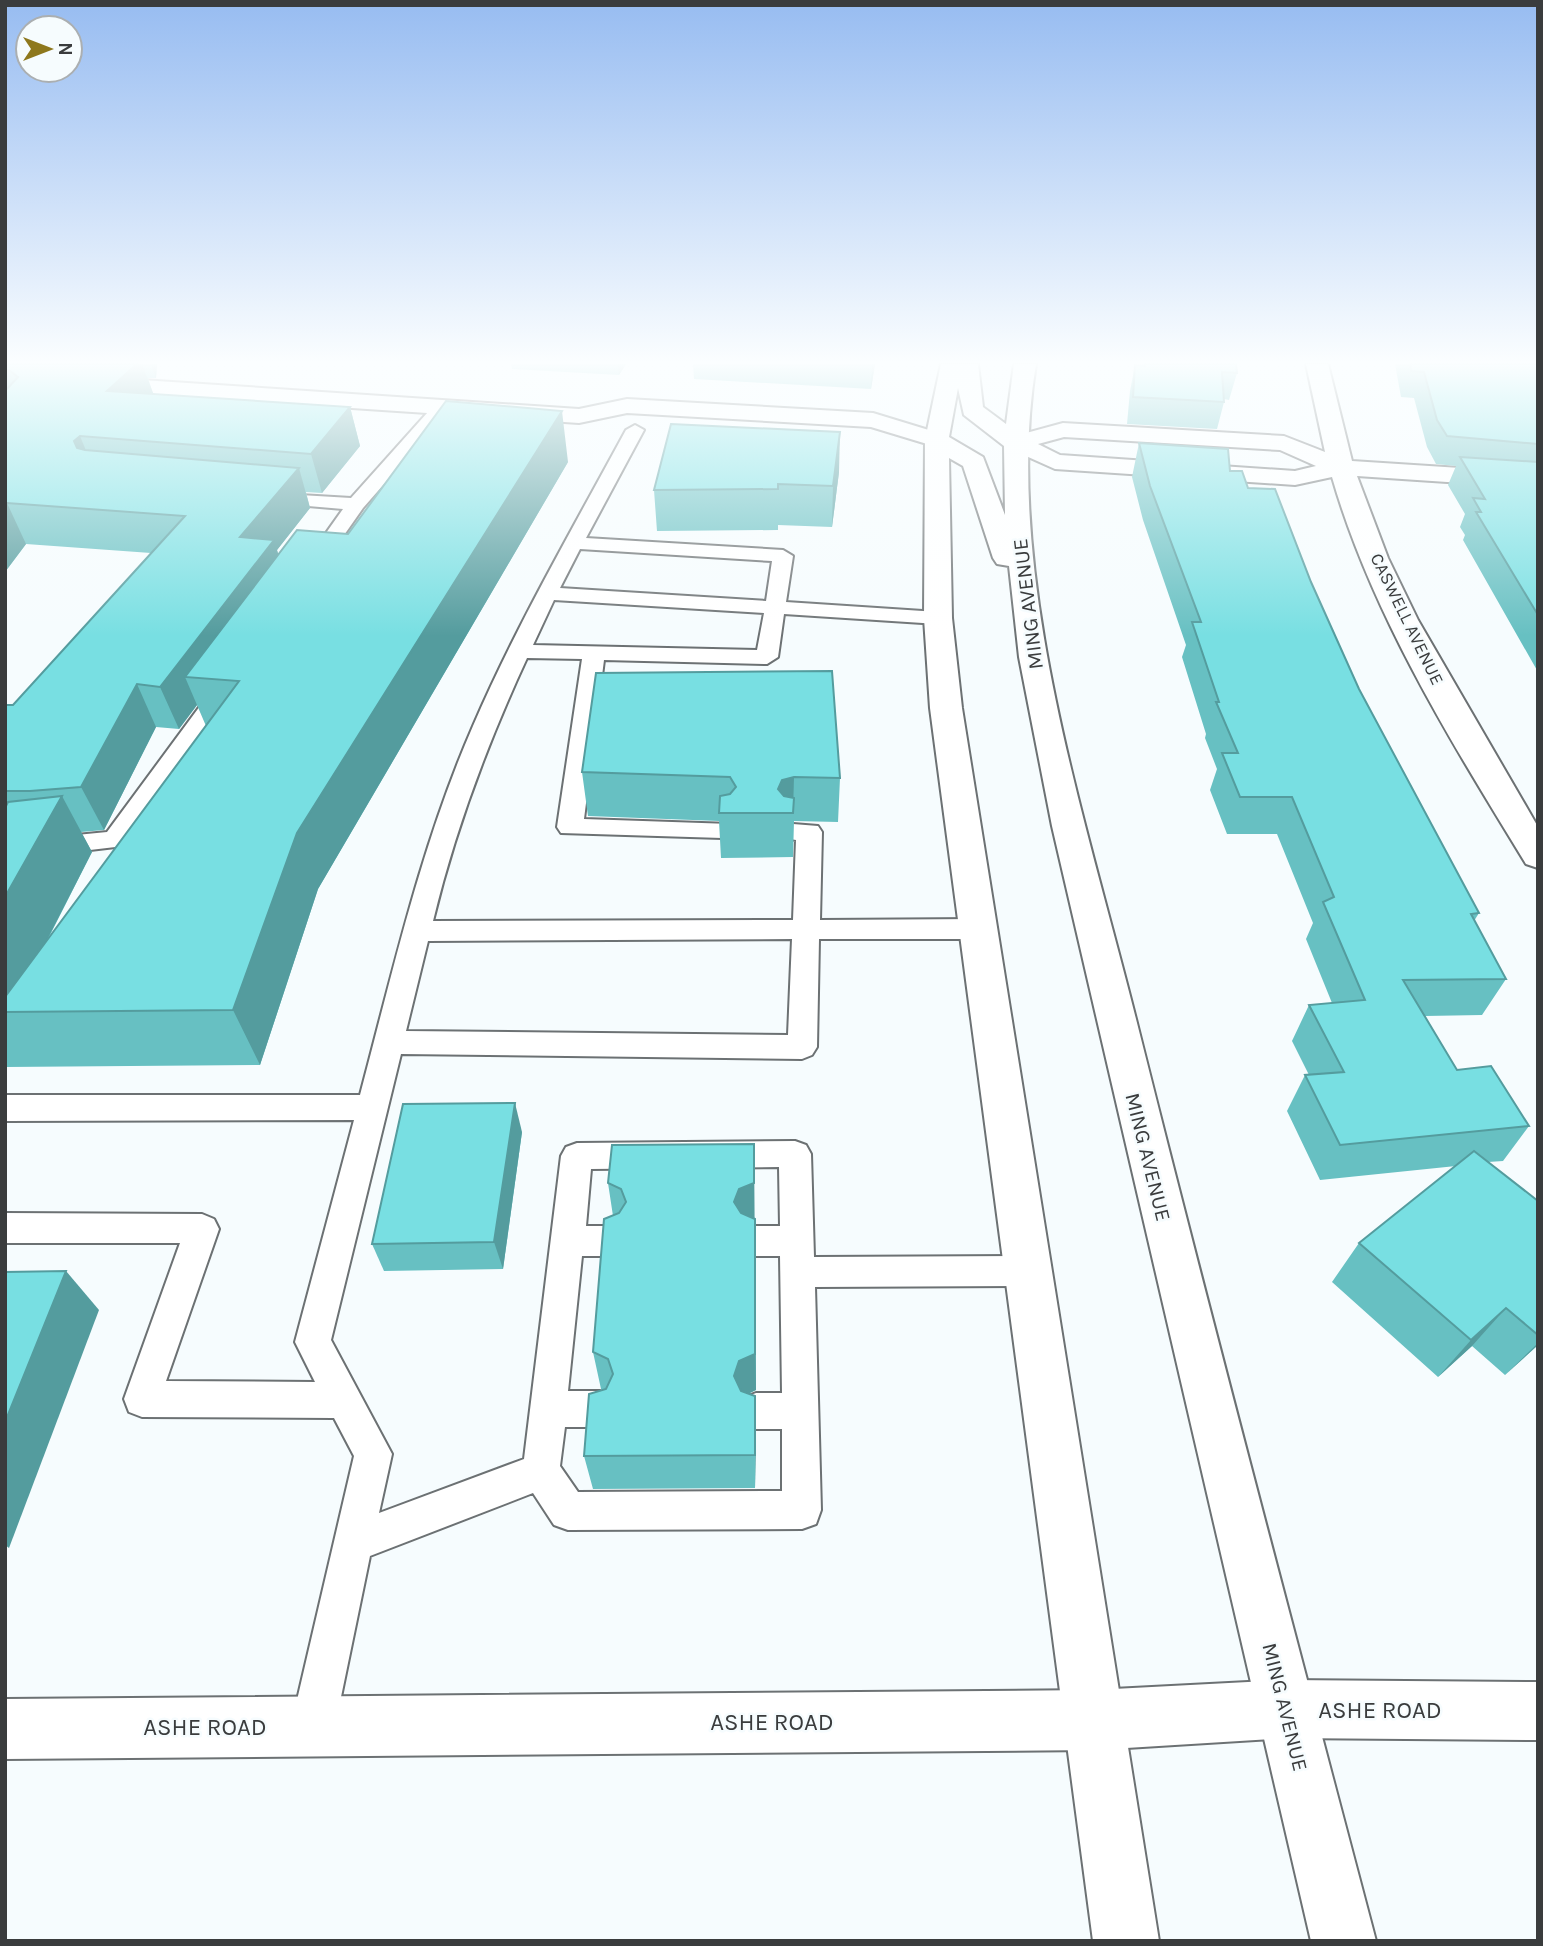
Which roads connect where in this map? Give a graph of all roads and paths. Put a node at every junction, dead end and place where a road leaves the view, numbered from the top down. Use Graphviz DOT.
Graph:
graph roads {
  1 [pos="400,455"];
  2 [pos="622,455"];
  3 [pos="937,455"];
  4 [pos="962,455"];
  5 [pos="1016,455"];
  6 [pos="1040,455"];
  7 [pos="1311,455"];
  8 [pos="1338,455"];
  9 [pos="1341,468"];
  10 [pos="1538,481"];
  11 [pos="249,495"];
  12 [pos="356,504"];
  13 [pos="574,543"];
  14 [pos="300,583"];
  15 [pos="547,593"];
  16 [pos="774,605"];
  17 [pos="1026,613"];
  18 [pos="939,618"];
  19 [pos="519,652"];
  20 [pos="594,653"];
  21 [pos="236,672"];
  22 [pos="722,830"];
  23 [pos="793,832"];
  24 [pos="5,851"];
  25 [pos="1538,856"];
  26 [pos="980,929"];
  27 [pos="415,931"];
  28 [pos="805,931"];
  29 [pos="387,1042"];
  30 [pos="370,1107"];
  31 [pos="9,1115"];
  32 [pos="5,1228"];
  33 [pos="568,1241"];
  34 [pos="613,1241"];
  35 [pos="755,1241"];
  36 [pos="797,1256"];
  37 [pos="1029,1271"];
  38 [pos="345,1400"];
  39 [pos="549,1409"];
  40 [pos="600,1409"];
  41 [pos="756,1411"];
  42 [pos="799,1411"];
  43 [pos="541,1471"];
  44 [pos="355,1542"];
  45 [pos="1286,1709"];
  46 [pos="1538,1711"];
  47 [pos="1094,1720"];
  48 [pos="313,1726"];
  49 [pos="5,1729"];
  50 [pos="1126,1941"];
  51 [pos="1344,1941"];
  1 -- 12 [label="lane"];
  2 -- 13 [label="lane"];
  3 -- 18 [label="street"];
  4 -- 17 [label="street"];
  5 -- 17 [label="street, MING AVENUE"];
  6 -- 9 [label="street"];
  7 -- 9 [label="street"];
  8 -- 9 [label="street, CASWELL AVENUE"];
  9 -- 10 [label="street"];
  9 -- 25 [label="street, CASWELL AVENUE"];
  11 -- 12 [label="lane"];
  12 -- 14 [label="lane"];
  13 -- 15 [label="lane"];
  13 -- 16 [label="lane"];
  15 -- 16 [label="lane"];
  15 -- 19 [label="lane"];
  16 -- 18 [label="lane"];
  16 -- 20 [label="lane"];
  17 -- 45 [label="street, MING AVENUE"];
  18 -- 26 [label="street"];
  19 -- 20 [label="lane"];
  19 -- 27 [label="lane"];
  20 -- 22 [label="lane"];
  21 -- 24 [label="lane"];
  23 -- 28 [label="lane"];
  26 -- 28 [label="lane"];
  26 -- 37 [label="street"];
  27 -- 28 [label="lane"];
  27 -- 29 [label="lane"];
  28 -- 29 [label="lane"];
  29 -- 30 [label="lane"];
  30 -- 31 [label="lane"];
  30 -- 38 [label="lane"];
  32 -- 38 [label="lane"];
  33 -- 34 [label="lane"];
  33 -- 36 [label="lane"];
  33 -- 39 [label="lane"];
  35 -- 36 [label="lane"];
  36 -- 37 [label="lane"];
  36 -- 42 [label="lane"];
  37 -- 47 [label="street"];
  38 -- 44 [label="lane"];
  39 -- 40 [label="lane"];
  39 -- 43 [label="lane"];
  41 -- 42 [label="lane"];
  42 -- 43 [label="lane"];
  43 -- 44 [label="lane"];
  44 -- 48 [label="lane"];
  45 -- 46 [label="street, ASHE ROAD"];
  45 -- 47 [label="street, ASHE ROAD"];
  45 -- 51 [label="street, MING AVENUE"];
  47 -- 48 [label="street, ASHE ROAD"];
  47 -- 50 [label="street"];
  48 -- 49 [label="street, ASHE ROAD"];
}
